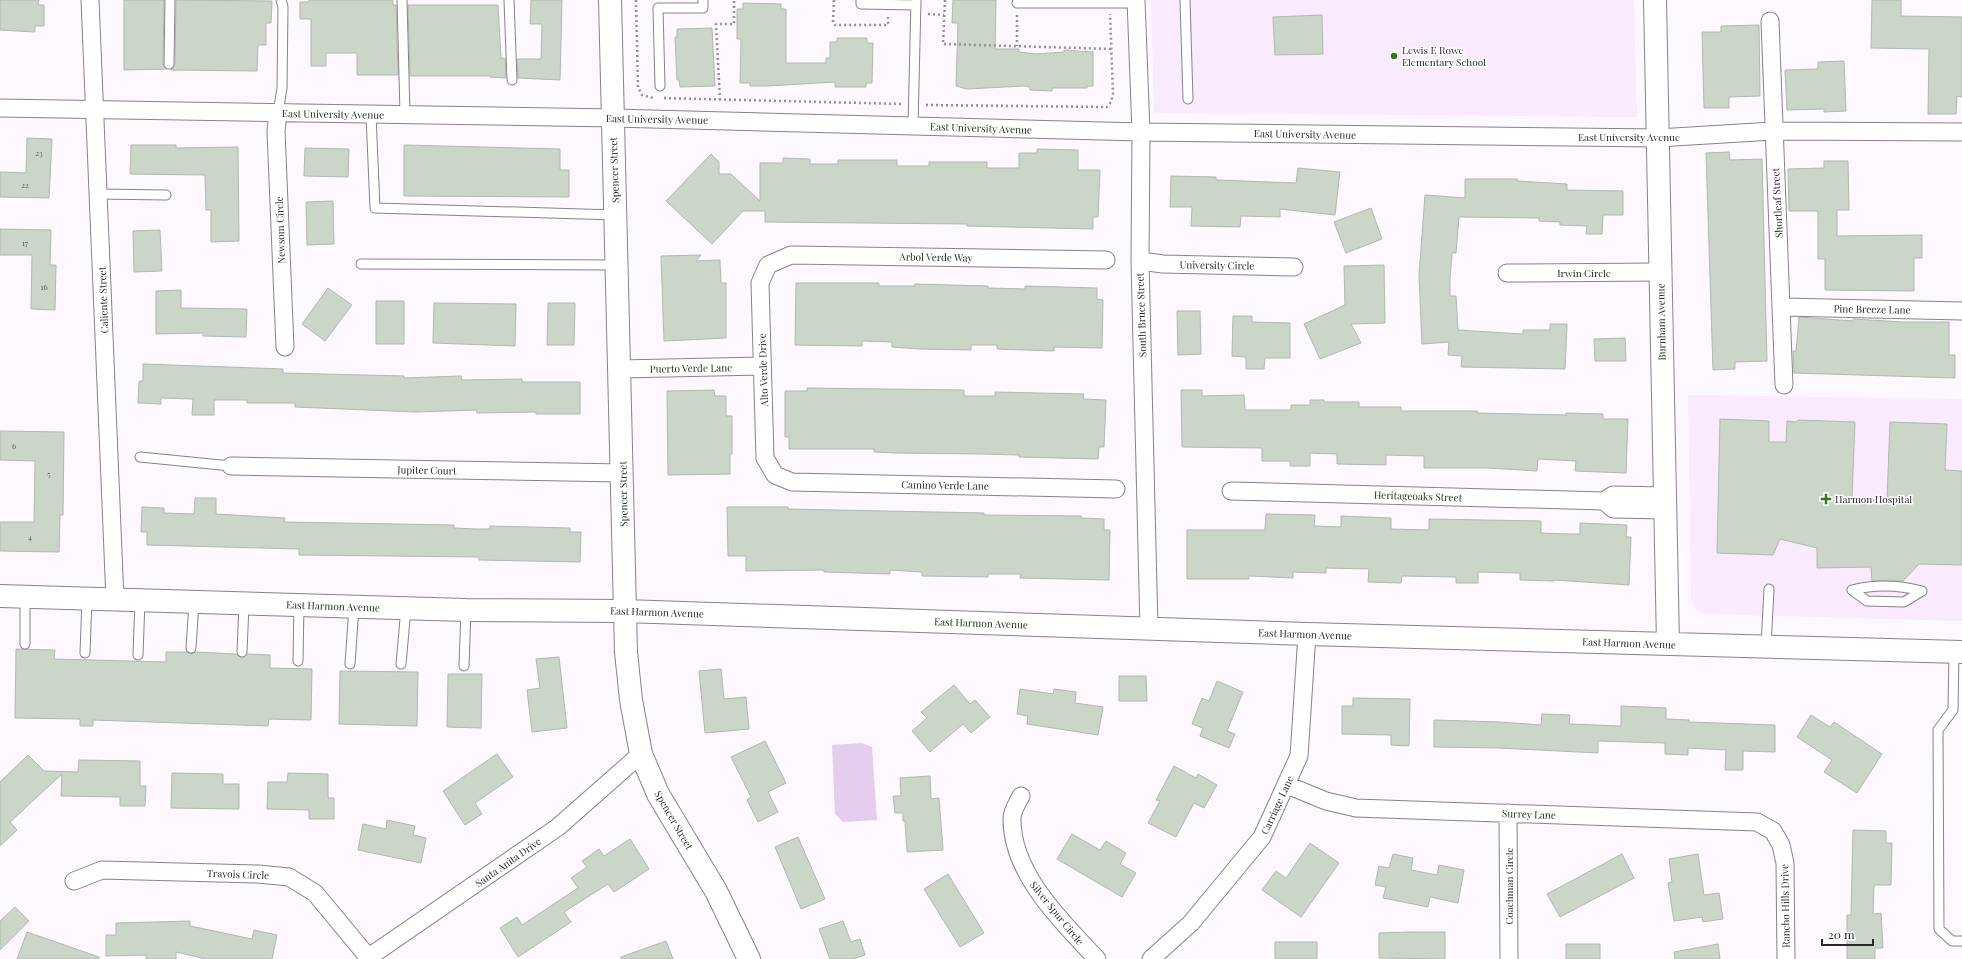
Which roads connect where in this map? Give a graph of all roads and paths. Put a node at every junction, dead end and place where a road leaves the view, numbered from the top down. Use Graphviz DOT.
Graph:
graph roads {
  1 [pos="90,0"];
  2 [pos="170,0"];
  3 [pos="281,0"];
  4 [pos="402,0"];
  5 [pos="509,0"];
  6 [pos="610,0"];
  7 [pos="636,0"];
  8 [pos="703,0"];
  9 [pos="734,0"];
  10 [pos="834,0"];
  11 [pos="861,0"];
  12 [pos="945,0"];
  13 [pos="1185,0"];
  14 [pos="1655,0"];
  15 [pos="916,2"];
  16 [pos="1136,2"];
  17 [pos="1017,3"];
  18 [pos="1110,3"];
  19 [pos="888,4"];
  20 [pos="1770,21"];
  21 [pos="1017,46"];
  22 [pos="1112,49"];
  23 [pos="169,64"];
  24 [pos="512,80"];
  25 [pos="660,86"];
  26 [pos="1188,99"];
  27 [pos="720,100"];
  28 [pos="914,105"];
  29 [pos="0,108"];
  30 [pos="95,110"];
  31 [pos="278,113"];
  32 [pos="405,114"];
  33 [pos="371,115"];
  34 [pos="613,118"];
  35 [pos="913,126"];
  36 [pos="1773,131"];
  37 [pos="1140,132"];
  38 [pos="1962,132"];
  39 [pos="1658,138"];
  40 [pos="98,194"];
  41 [pos="166,195"];
  42 [pos="616,215"];
  43 [pos="1106,260"];
  44 [pos="1140,261"];
  45 [pos="361,264"];
  46 [pos="768,265"];
  47 [pos="616,266"];
  48 [pos="1294,267"];
  49 [pos="1660,272"];
  50 [pos="1508,273"];
  51 [pos="1782,307"];
  52 [pos="1962,311"];
  53 [pos="285,347"];
  54 [pos="762,366"];
  55 [pos="620,370"];
  56 [pos="1784,385"];
  57 [pos="140,457"];
  58 [pos="231,466"];
  59 [pos="623,473"];
  60 [pos="774,475"];
  61 [pos="1116,489"];
  62 [pos="1231,491"];
  63 [pos="1665,503"];
  64 [pos="1769,589"];
  65 [pos="1922,591"];
  66 [pos="0,596"];
  67 [pos="25,597"];
  68 [pos="87,599"];
  69 [pos="115,600"];
  70 [pos="140,600"];
  71 [pos="194,602"];
  72 [pos="244,604"];
  73 [pos="299,605"];
  74 [pos="354,607"];
  75 [pos="406,608"];
  76 [pos="466,610"];
  77 [pos="625,611"];
  78 [pos="1149,629"];
  79 [pos="1307,634"];
  80 [pos="25,644"];
  81 [pos="1668,644"];
  82 [pos="1766,647"];
  83 [pos="192,648"];
  84 [pos="242,652"];
  85 [pos="1958,652"];
  86 [pos="85,653"];
  87 [pos="138,655"];
  88 [pos="298,661"];
  89 [pos="350,664"];
  90 [pos="401,664"];
  91 [pos="464,666"];
  92 [pos="641,754"];
  93 [pos="1287,785"];
  94 [pos="1021,796"];
  95 [pos="1508,813"];
  96 [pos="1773,832"];
  97 [pos="74,880"];
  98 [pos="1962,940"];
  99 [pos="367,958"];
  100 [pos="749,959"];
  101 [pos="1097,959"];
  102 [pos="1151,959"];
  103 [pos="1509,959"];
  104 [pos="1786,959"];
  1 -- 30 [label="street, Caliente Street"];
  2 -- 23 [label="lane"];
  3 -- 31 [label="lane"];
  4 -- 32 [label="lane"];
  5 -- 24 [label="lane"];
  6 -- 34 [label="main road, Spencer Street"];
  7 -- 27 [label="path"];
  8 -- 25 [label="lane"];
  9 -- 27 [label="path"];
  10 -- 19 [label="path"];
  11 -- 19 [label="lane"];
  12 -- 21 [label="path"];
  13 -- 26 [label="lane"];
  14 -- 39 [label="main road, Burnham Avenue"];
  15 -- 19 [label="lane"];
  15 -- 28 [label="lane"];
  16 -- 18 [label="lane"];
  16 -- 37 [label="street, South Bruce Street"];
  17 -- 18 [label="lane"];
  17 -- 21 [label="path"];
  18 -- 22 [label="path"];
  20 -- 36 [label="street, Shortleaf Street"];
  21 -- 22 [label="path"];
  22 -- 28 [label="path"];
  27 -- 28 [label="path"];
  28 -- 35 [label="lane"];
  29 -- 30 [label="street, East University Avenue"];
  30 -- 31 [label="street, East University Avenue"];
  30 -- 40 [label="street, Caliente Street"];
  31 -- 33 [label="street, East University Avenue"];
  31 -- 53 [label="street, Newsom Circle"];
  32 -- 33 [label="street, East University Avenue"];
  32 -- 34 [label="street, East University Avenue"];
  33 -- 42 [label="lane"];
  34 -- 35 [label="street, East University Avenue"];
  34 -- 42 [label="main road, Spencer Street"];
  35 -- 37 [label="street, East University Avenue"];
  36 -- 38 [label="street, East University Avenue"];
  36 -- 39 [label="street, East University Avenue"];
  36 -- 51 [label="street, Shortleaf Street"];
  37 -- 39 [label="street, East University Avenue"];
  37 -- 44 [label="street, South Bruce Street"];
  39 -- 49 [label="main road, Burnham Avenue"];
  40 -- 41 [label="lane"];
  40 -- 69 [label="street, Caliente Street"];
  42 -- 47 [label="main road, Spencer Street"];
  43 -- 46 [label="street, Arbol Verde Way"];
  44 -- 48 [label="street, University Circle"];
  44 -- 78 [label="street, South Bruce Street"];
  45 -- 47 [label="lane"];
  46 -- 54 [label="street, Alto Verde Drive"];
  47 -- 55 [label="main road, Spencer Street"];
  49 -- 50 [label="street, Irwin Circle"];
  49 -- 63 [label="main road, Burnham Avenue"];
  51 -- 52 [label="street, Pine Breeze Lane"];
  51 -- 56 [label="street, Shortleaf Street"];
  54 -- 55 [label="street, Puerto Verde Lane"];
  54 -- 60 [label="street, Alto Verde Drive"];
  55 -- 59 [label="main road, Spencer Street"];
  57 -- 58 [label="lane"];
  58 -- 59 [label="street, Jupiter Court"];
  59 -- 77 [label="main road, Spencer Street"];
  60 -- 61 [label="street, Camino Verde Lane"];
  62 -- 63 [label="street, Heritageoaks Street"];
  63 -- 81 [label="main road, Burnham Avenue"];
  64 -- 82 [label="lane"];
  65 -- 65 [label="lane"];
  66 -- 67 [label="main road, East Harmon Avenue"];
  67 -- 68 [label="main road, East Harmon Avenue"];
  67 -- 80 [label="lane"];
  68 -- 69 [label="main road, East Harmon Avenue"];
  68 -- 86 [label="lane"];
  69 -- 70 [label="main road, East Harmon Avenue"];
  70 -- 71 [label="main road, East Harmon Avenue"];
  70 -- 87 [label="lane"];
  71 -- 72 [label="main road, East Harmon Avenue"];
  71 -- 83 [label="lane"];
  72 -- 73 [label="main road, East Harmon Avenue"];
  72 -- 84 [label="lane"];
  73 -- 74 [label="main road, East Harmon Avenue"];
  73 -- 88 [label="lane"];
  74 -- 75 [label="main road, East Harmon Avenue"];
  74 -- 89 [label="lane"];
  75 -- 76 [label="main road, East Harmon Avenue"];
  75 -- 90 [label="lane"];
  76 -- 77 [label="main road, East Harmon Avenue"];
  76 -- 91 [label="lane"];
  77 -- 78 [label="main road, East Harmon Avenue"];
  77 -- 92 [label="main road, Spencer Street"];
  78 -- 79 [label="main road, East Harmon Avenue"];
  79 -- 81 [label="main road, East Harmon Avenue"];
  79 -- 93 [label="street, Carriage Lane"];
  81 -- 82 [label="main road, East Harmon Avenue"];
  82 -- 85 [label="main road, East Harmon Avenue"];
  85 -- 98 [label="lane"];
  92 -- 99 [label="street, Santa Anita Drive"];
  92 -- 100 [label="main road, Spencer Street"];
  93 -- 95 [label="street, Surrey Lane"];
  93 -- 102 [label="street, Carriage Lane"];
  94 -- 101 [label="street, Silver Spur Circle"];
  95 -- 96 [label="street, Surrey Lane"];
  95 -- 103 [label="street, Coachman Circle"];
  96 -- 104 [label="street, Rancho Hills Drive"];
  97 -- 99 [label="street, Travois Circle"];
}
